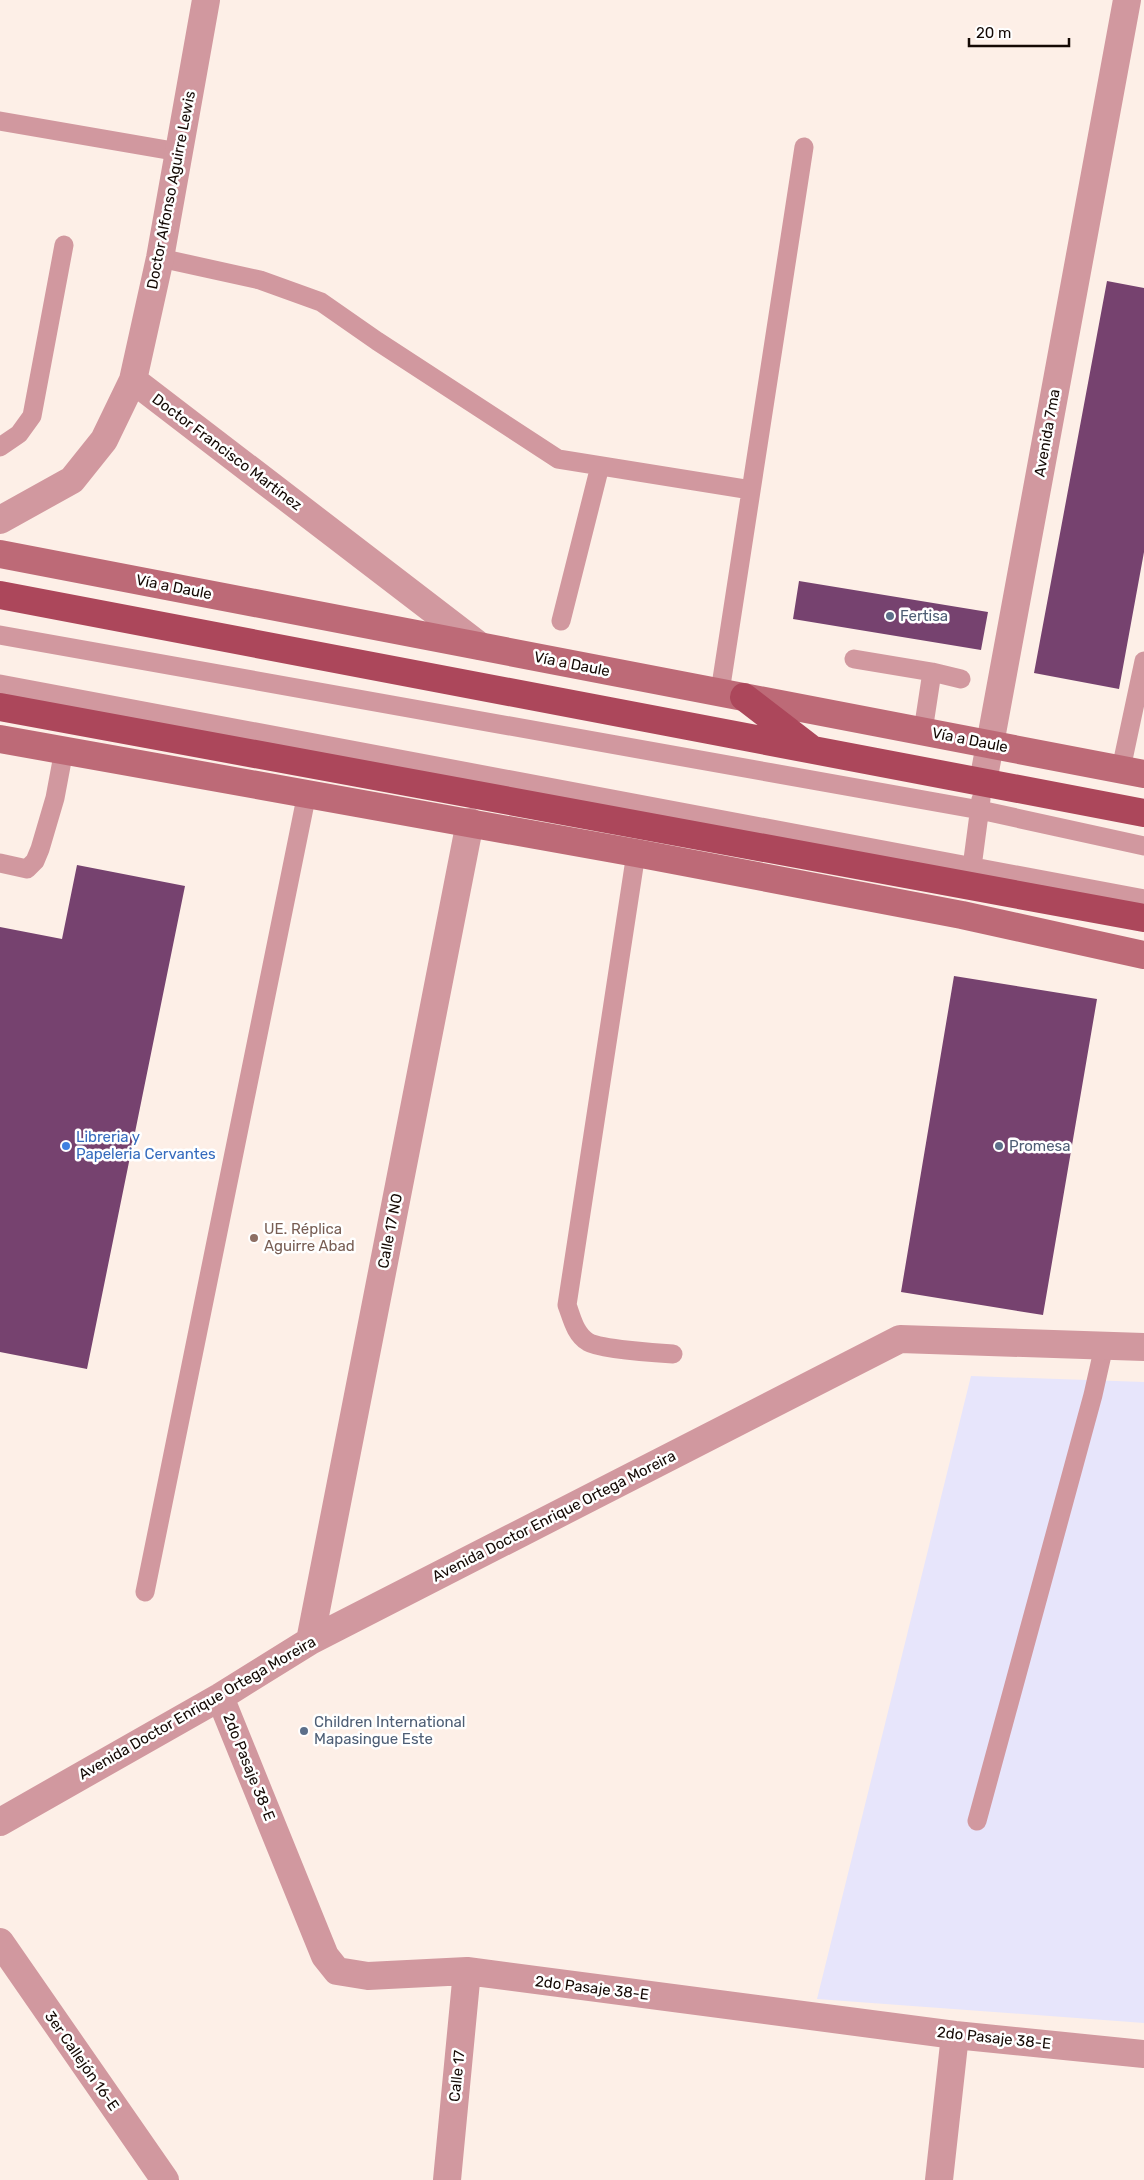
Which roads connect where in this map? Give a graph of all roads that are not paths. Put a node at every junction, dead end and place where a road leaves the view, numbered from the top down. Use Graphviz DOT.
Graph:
graph roads {
  1 [pos="206,0"];
  2 [pos="1126,0"];
  3 [pos="0,121"];
  4 [pos="804,147"];
  5 [pos="179,152"];
  6 [pos="64,245"];
  7 [pos="160,258"];
  8 [pos="133,380"];
  9 [pos="0,447"];
  10 [pos="600,466"];
  11 [pos="751,490"];
  12 [pos="0,520"];
  13 [pos="0,554"];
  14 [pos="0,595"];
  15 [pos="562,621"];
  16 [pos="0,635"];
  17 [pos="480,646"];
  18 [pos="854,659"];
  19 [pos="1144,661"];
  20 [pos="932,672"];
  21 [pos="960,679"];
  22 [pos="0,684"];
  23 [pos="732,694"];
  24 [pos="0,707"];
  25 [pos="923,731"];
  26 [pos="0,739"];
  27 [pos="990,744"];
  28 [pos="64,750"];
  29 [pos="812,750"];
  30 [pos="1133,771"];
  31 [pos="984,782"];
  32 [pos="307,793"];
  33 [pos="980,810"];
  34 [pos="1144,813"];
  35 [pos="470,822"];
  36 [pos="1144,846"];
  37 [pos="636,853"];
  38 [pos="0,863"];
  39 [pos="972,867"];
  40 [pos="1144,899"];
  41 [pos="1144,918"];
  42 [pos="1144,955"];
  43 [pos="1104,1346"];
  44 [pos="1144,1348"];
  45 [pos="673,1354"];
  46 [pos="145,1592"];
  47 [pos="310,1641"];
  48 [pos="220,1697"];
  49 [pos="977,1821"];
  50 [pos="0,1822"];
  51 [pos="0,1942"];
  52 [pos="467,1971"];
  53 [pos="955,2035"];
  54 [pos="1144,2054"];
  55 [pos="165,2180"];
  56 [pos="446,2180"];
  57 [pos="939,2180"];
  1 -- 5 [label="street, Doctor Alfonso Aguirre Lewis"];
  2 -- 27 [label="street, Avenida 7ma"];
  3 -- 5 [label="lane"];
  4 -- 11 [label="lane"];
  5 -- 7 [label="street, Doctor Alfonso Aguirre Lewis"];
  6 -- 9 [label="lane"];
  7 -- 8 [label="street, Doctor Alfonso Aguirre Lewis"];
  7 -- 10 [label="lane"];
  8 -- 12 [label="street"];
  8 -- 17 [label="street, Doctor Francisco Martínez"];
  10 -- 11 [label="lane"];
  10 -- 15 [label="lane"];
  11 -- 23 [label="lane"];
  13 -- 17 [label="main road, Vía a Daule"];
  14 -- 29 [label="main road"];
  16 -- 33 [label="lane"];
  17 -- 23 [label="main road, Vía a Daule"];
  18 -- 20 [label="lane"];
  19 -- 30 [label="lane"];
  20 -- 21 [label="lane"];
  20 -- 25 [label="lane"];
  22 -- 39 [label="lane"];
  23 -- 25 [label="main road, Vía a Daule"];
  23 -- 29 [label="main road"];
  24 -- 41 [label="main road"];
  25 -- 27 [label="main road, Vía a Daule"];
  26 -- 28 [label="main road"];
  27 -- 30 [label="main road, Vía a Daule"];
  27 -- 31 [label="street, Avenida 7ma"];
  28 -- 32 [label="main road"];
  28 -- 38 [label="lane"];
  29 -- 31 [label="main road"];
  31 -- 33 [label="lane, Avenida 7ma"];
  31 -- 34 [label="main road"];
  32 -- 35 [label="main road"];
  32 -- 46 [label="lane"];
  33 -- 36 [label="lane"];
  33 -- 39 [label="lane, Avenida 7ma"];
  35 -- 37 [label="main road"];
  35 -- 47 [label="street, Calle 17 NO"];
  37 -- 42 [label="main road"];
  37 -- 45 [label="lane"];
  39 -- 40 [label="lane"];
  43 -- 44 [label="street, Avenida Doctor Enrique Ortega Moreira"];
  43 -- 47 [label="street, Avenida Doctor Enrique Ortega Moreira"];
  43 -- 49 [label="lane"];
  47 -- 48 [label="street, Avenida Doctor Enrique Ortega Moreira"];
  48 -- 50 [label="street, Avenida Doctor Enrique Ortega Moreira"];
  48 -- 52 [label="street, 2do Pasaje 38-E"];
  51 -- 55 [label="street, 3er Callejón 16-E"];
  52 -- 53 [label="street, 2do Pasaje 38-E"];
  52 -- 56 [label="street, Calle 17"];
  53 -- 54 [label="street, 2do Pasaje 38-E"];
  53 -- 57 [label="street"];
}
